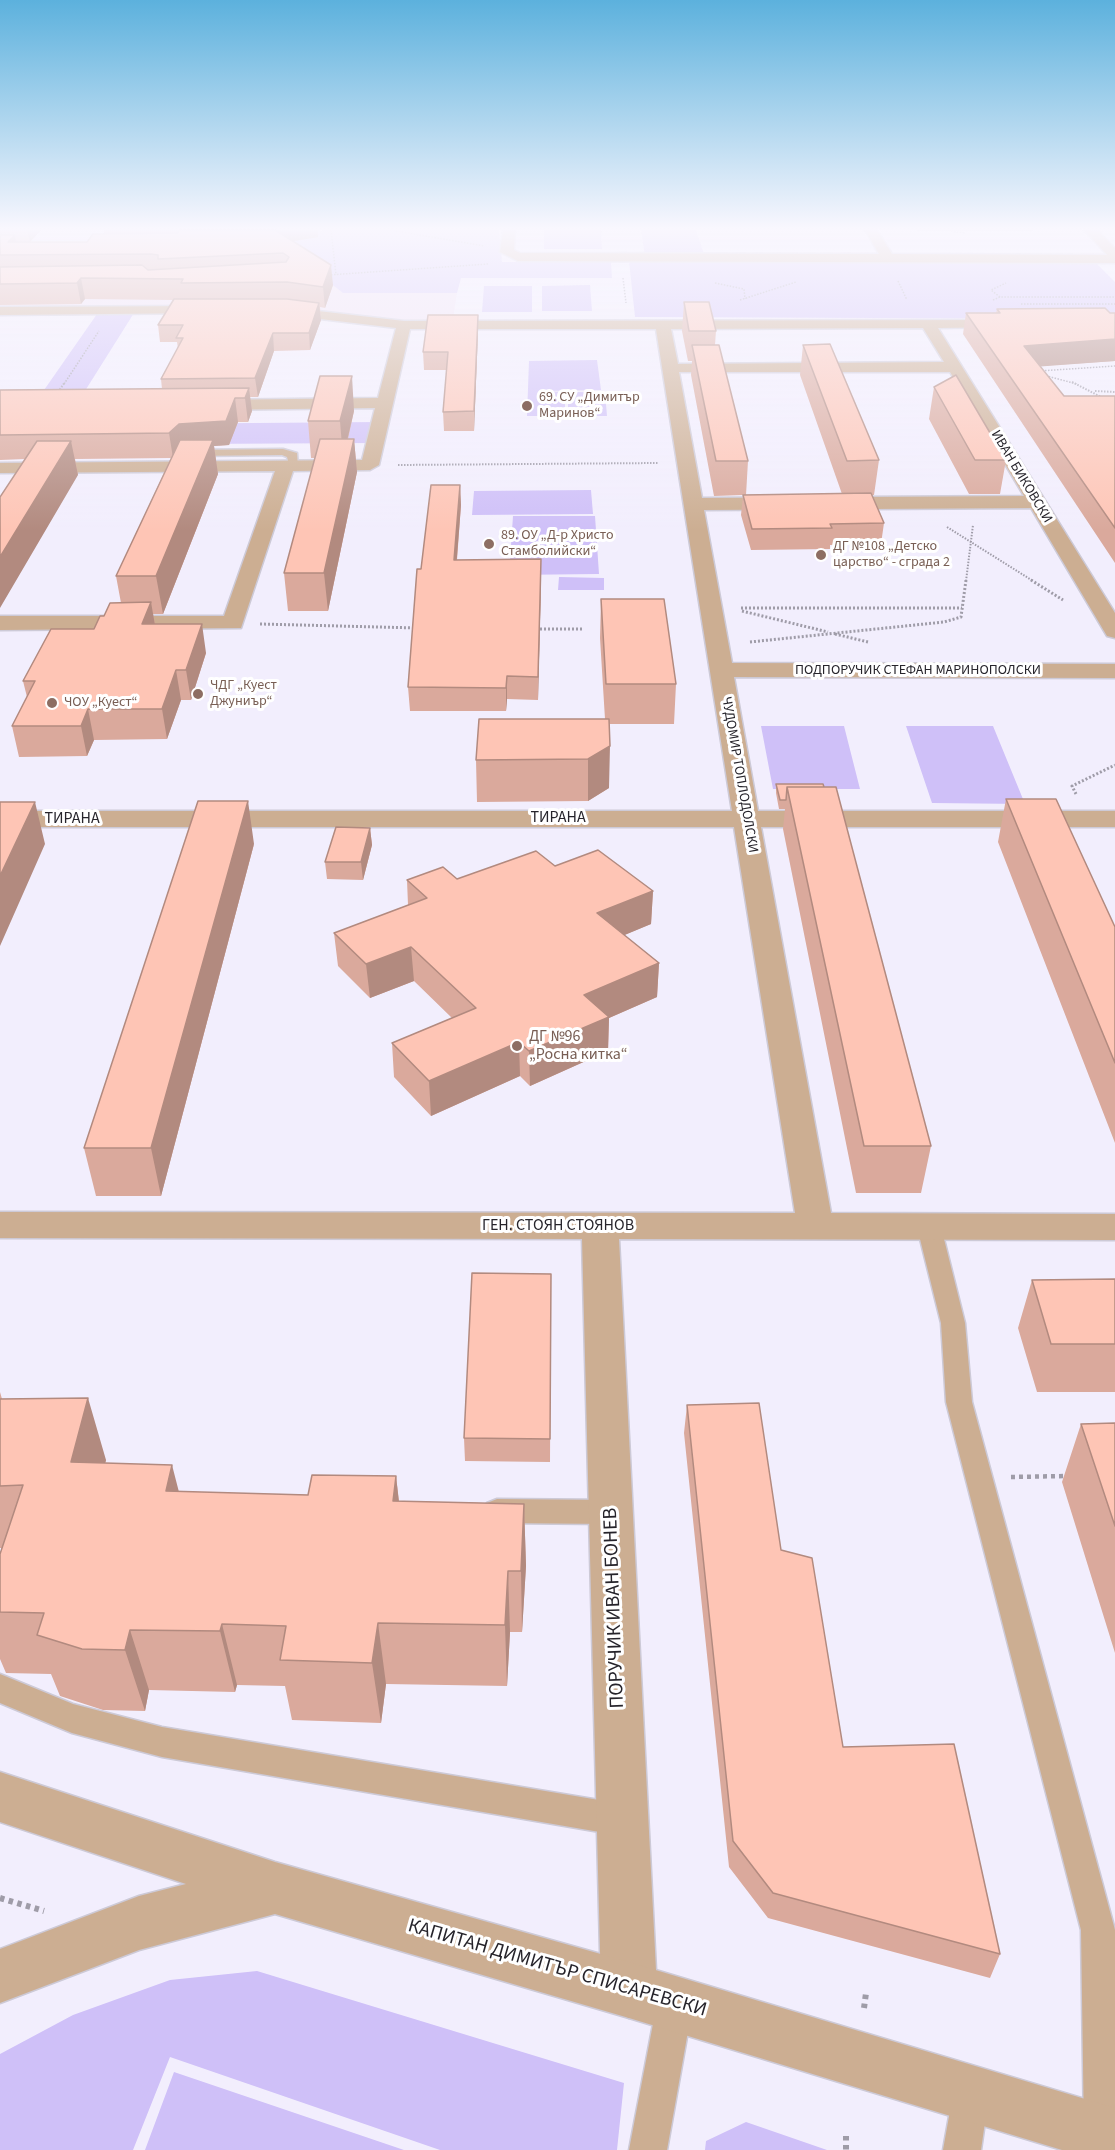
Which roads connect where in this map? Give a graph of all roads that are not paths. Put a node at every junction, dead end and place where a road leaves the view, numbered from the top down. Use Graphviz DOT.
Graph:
graph roads {
  1 [pos="403,330"];
  2 [pos="664,330"];
  3 [pos="932,330"];
  4 [pos="954,367"];
  5 [pos="670,368"];
  6 [pos="385,404"];
  7 [pos="195,405"];
  8 [pos="290,466"];
  9 [pos="0,468"];
  10 [pos="1037,502"];
  11 [pos="693,504"];
  12 [pos="0,623"];
  13 [pos="1115,631"];
  14 [pos="719,658"];
  15 [pos="1115,671"];
  16 [pos="746,817"];
  17 [pos="0,819"];
  18 [pos="1115,819"];
  19 [pos="0,1225"];
  20 [pos="600,1226"];
  21 [pos="815,1226"];
  22 [pos="929,1227"];
  23 [pos="1115,1227"];
  24 [pos="474,1510"];
  25 [pos="611,1512"];
  26 [pos="0,1688"];
  27 [pos="0,1797"];
  28 [pos="623,1820"];
  29 [pos="275,1888"];
  30 [pos="0,1976"];
  31 [pos="652,1996"];
  32 [pos="972,2093"];
  33 [pos="1109,2135"];
  34 [pos="648,2150"];
  35 [pos="962,2150"];
  1 -- 6 [label="street"];
  2 -- 5 [label="street, ЧУДОМИР ТОПЛОДОЛСКИ"];
  3 -- 4 [label="street, ИВАН БИКОВСКИ"];
  4 -- 5 [label="street"];
  4 -- 10 [label="street, ИВАН БИКОВСКИ"];
  5 -- 11 [label="street, ЧУДОМИР ТОПЛОДОЛСКИ"];
  6 -- 7 [label="street"];
  6 -- 8 [label="street"];
  8 -- 9 [label="street"];
  8 -- 12 [label="street"];
  10 -- 11 [label="street"];
  10 -- 13 [label="street, ИВАН БИКОВСКИ"];
  11 -- 14 [label="street, ЧУДОМИР ТОПЛОДОЛСКИ"];
  14 -- 15 [label="street, ПОДПОРУЧИК СТЕФАН МАРИНОПОЛСКИ"];
  14 -- 16 [label="street, ЧУДОМИР ТОПЛОДОЛСКИ"];
  16 -- 17 [label="street, ТИРАНА"];
  16 -- 18 [label="street, ТИРАНА"];
  16 -- 21 [label="street, ЧУДОМИР ТОПЛОДОЛСКИ"];
  19 -- 20 [label="street, ГЕН. СТОЯН СТОЯНОВ"];
  20 -- 21 [label="street, ГЕН. СТОЯН СТОЯНОВ"];
  20 -- 25 [label="street, ПОРУЧИК ИВАН БОНЕВ"];
  21 -- 22 [label="street, ГЕН. СТОЯН СТОЯНОВ"];
  22 -- 23 [label="street, ГЕН. СТОЯН СТОЯНОВ"];
  22 -- 33 [label="lane"];
  24 -- 25 [label="lane"];
  25 -- 28 [label="street, ПОРУЧИК ИВАН БОНЕВ"];
  26 -- 28 [label="lane"];
  27 -- 29 [label="street, КАПИТАН ДИМИТЪР СПИСАРЕВСКИ"];
  28 -- 31 [label="street, ПОРУЧИК ИВАН БОНЕВ"];
  29 -- 30 [label="street"];
  29 -- 31 [label="street, КАПИТАН ДИМИТЪР СПИСАРЕВСКИ"];
  31 -- 32 [label="street, КАПИТАН ДИМИТЪР СПИСАРЕВСКИ"];
  31 -- 34 [label="lane"];
  32 -- 33 [label="street, КАПИТАН ДИМИТЪР СПИСАРЕВСКИ"];
  32 -- 35 [label="lane"];
}
